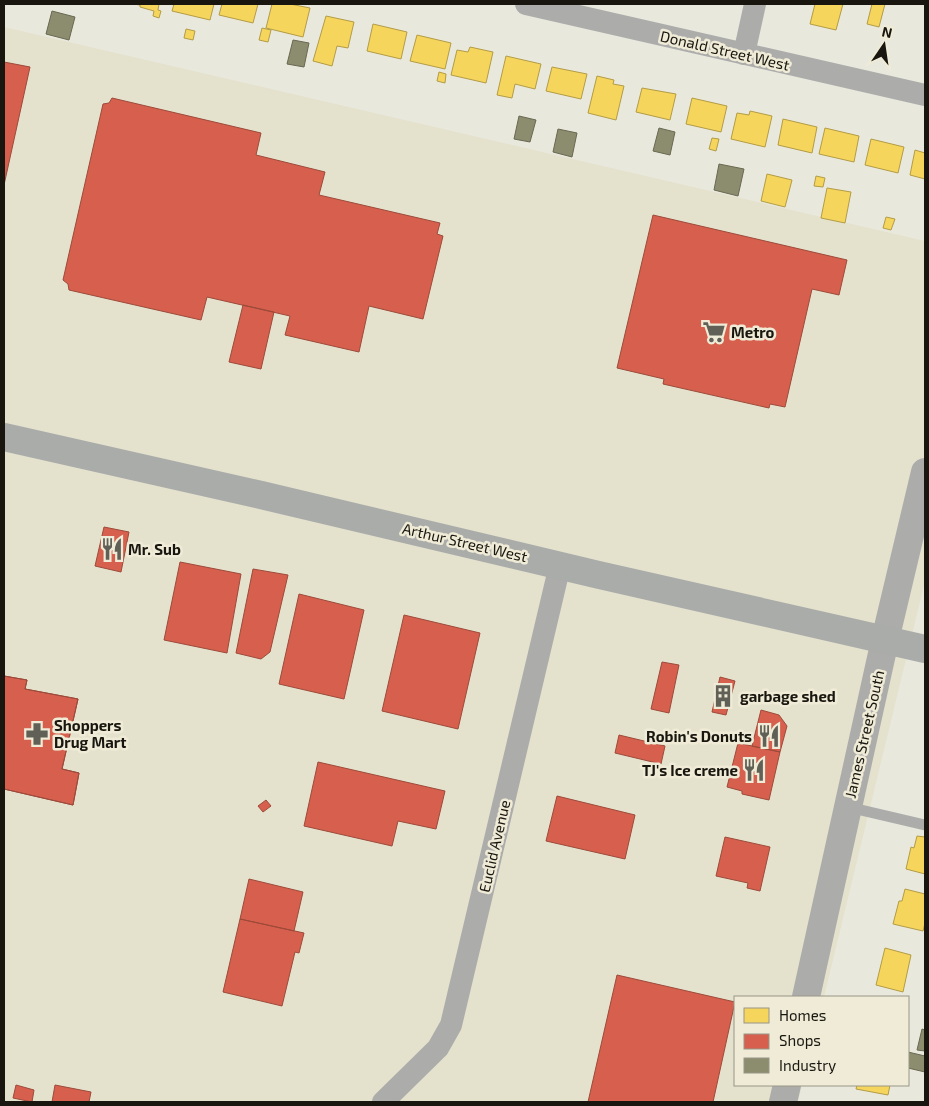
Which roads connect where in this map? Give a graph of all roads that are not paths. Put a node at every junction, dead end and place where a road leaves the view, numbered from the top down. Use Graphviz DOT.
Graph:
graph roads {
  1 [pos="526,4"];
  2 [pos="755,4"];
  3 [pos="744,54"];
  4 [pos="925,95"];
  5 [pos="4,437"];
  6 [pos="925,472"];
  7 [pos="560,565"];
  8 [pos="886,640"];
  9 [pos="925,650"];
  10 [pos="848,807"];
  11 [pos="925,825"];
  12 [pos="806,996"];
  13 [pos="787,1086"];
  14 [pos="383,1102"];
  15 [pos="783,1102"];
  1 -- 3 [label="street, Donald Street West"];
  2 -- 3 [label="street"];
  3 -- 4 [label="street, Donald Street West"];
  5 -- 7 [label="main road, Arthur Street West"];
  6 -- 8 [label="street, James Street South"];
  7 -- 8 [label="main road, Arthur Street West"];
  7 -- 14 [label="street, Euclid Avenue"];
  8 -- 9 [label="main road, Arthur Street West"];
  8 -- 10 [label="street, James Street South"];
  10 -- 11 [label="lane"];
  10 -- 12 [label="street, James Street South"];
  13 -- 15 [label="street"];
}
